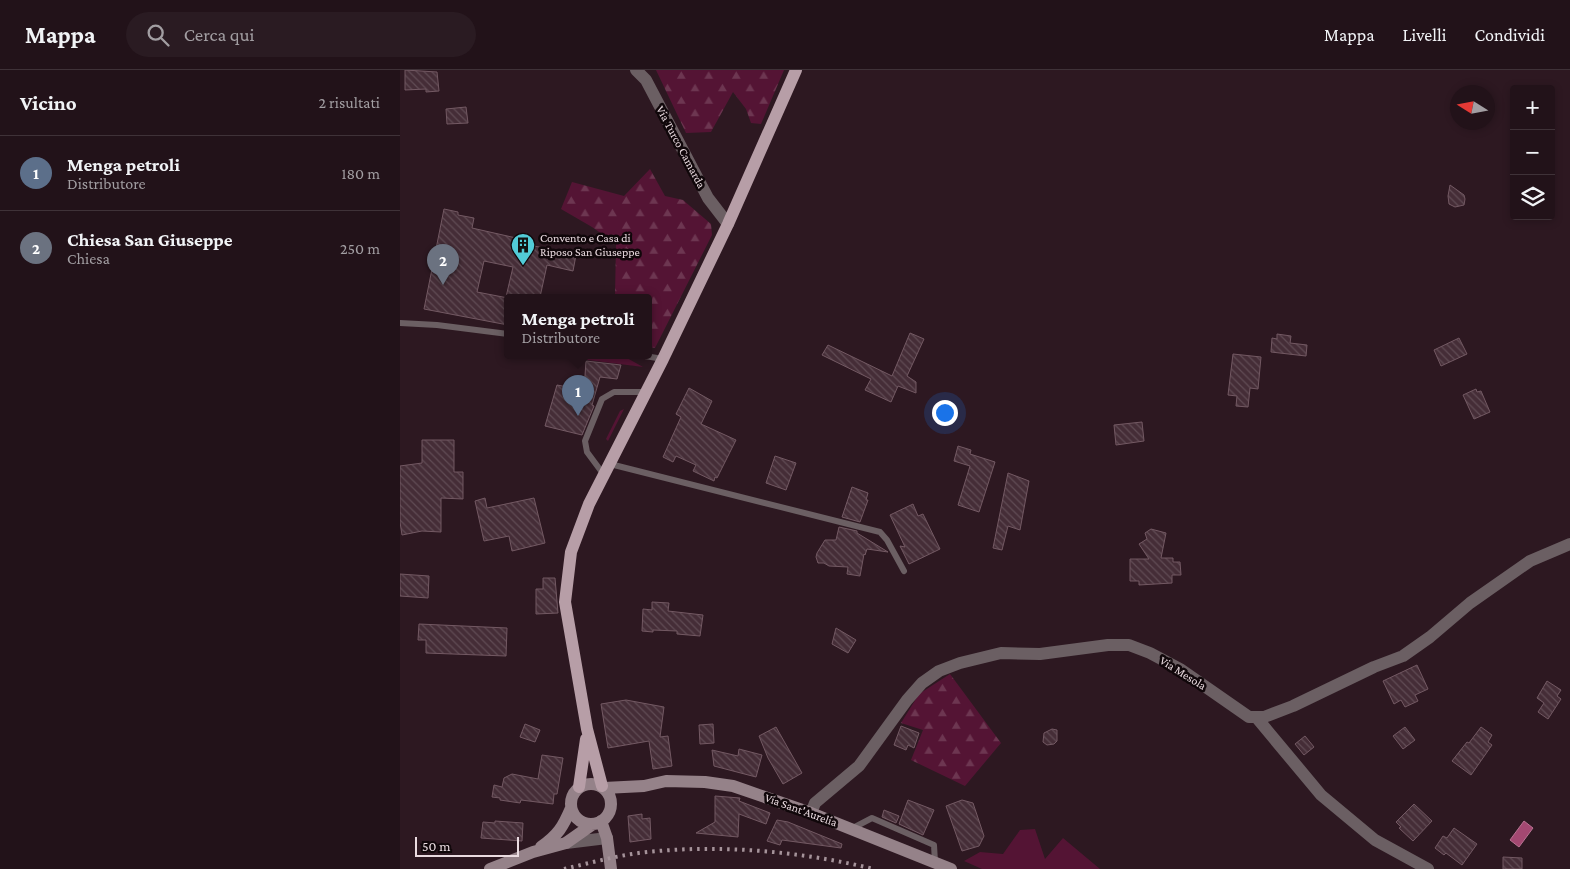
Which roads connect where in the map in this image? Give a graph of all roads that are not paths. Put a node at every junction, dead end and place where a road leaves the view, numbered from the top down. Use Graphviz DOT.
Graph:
graph roads {
  1 [pos="636,70"];
  2 [pos="796,70"];
  3 [pos="728,224"];
  4 [pos="400,323"];
  5 [pos="504,333"];
  6 [pos="652,357"];
  7 [pos="663,359"];
  8 [pos="646,392"];
  9 [pos="607,469"];
  10 [pos="1570,544"];
  11 [pos="904,571"];
  12 [pos="1256,717"];
  13 [pos="587,729"];
  14 [pos="644,786"];
  15 [pos="580,787"];
  16 [pos="603,787"];
  17 [pos="611,806"];
  18 [pos="571,808"];
  19 [pos="811,813"];
  20 [pos="597,823"];
  21 [pos="851,829"];
  22 [pos="607,838"];
  23 [pos="566,843"];
  24 [pos="533,852"];
  25 [pos="935,862"];
  26 [pos="490,869"];
  27 [pos="611,869"];
  28 [pos="951,869"];
  29 [pos="1428,869"];
  1 -- 3 [label="street, Via Turco Camarda"];
  2 -- 3 [label="main road"];
  3 -- 7 [label="main road"];
  4 -- 5 [label="lane"];
  6 -- 7 [label="lane"];
  7 -- 8 [label="main road"];
  8 -- 9 [label="main road"];
  8 -- 9 [label="lane"];
  9 -- 11 [label="lane"];
  9 -- 13 [label="main road"];
  10 -- 12 [label="street"];
  12 -- 19 [label="street, Via Mesola"];
  12 -- 29 [label="street"];
  13 -- 15 [label="main road"];
  13 -- 16 [label="main road"];
  14 -- 16 [label="main road"];
  14 -- 17 [label="main road"];
  14 -- 19 [label="main road, Via Sant'Aurelia"];
  15 -- 16 [label="main road"];
  15 -- 18 [label="main road"];
  16 -- 17 [label="main road"];
  17 -- 20 [label="main road"];
  18 -- 20 [label="main road"];
  18 -- 24 [label="main road"];
  19 -- 21 [label="main road, Via Sant'Aurelia"];
  20 -- 22 [label="main road"];
  20 -- 23 [label="main road"];
  21 -- 25 [label="main road, Via Sant'Aurelia"];
  21 -- 25 [label="lane"];
  22 -- 23 [label="street"];
  22 -- 27 [label="main road"];
  23 -- 24 [label="main road"];
  24 -- 26 [label="main road"];
  25 -- 28 [label="main road, Via Sant'Aurelia"];
}
